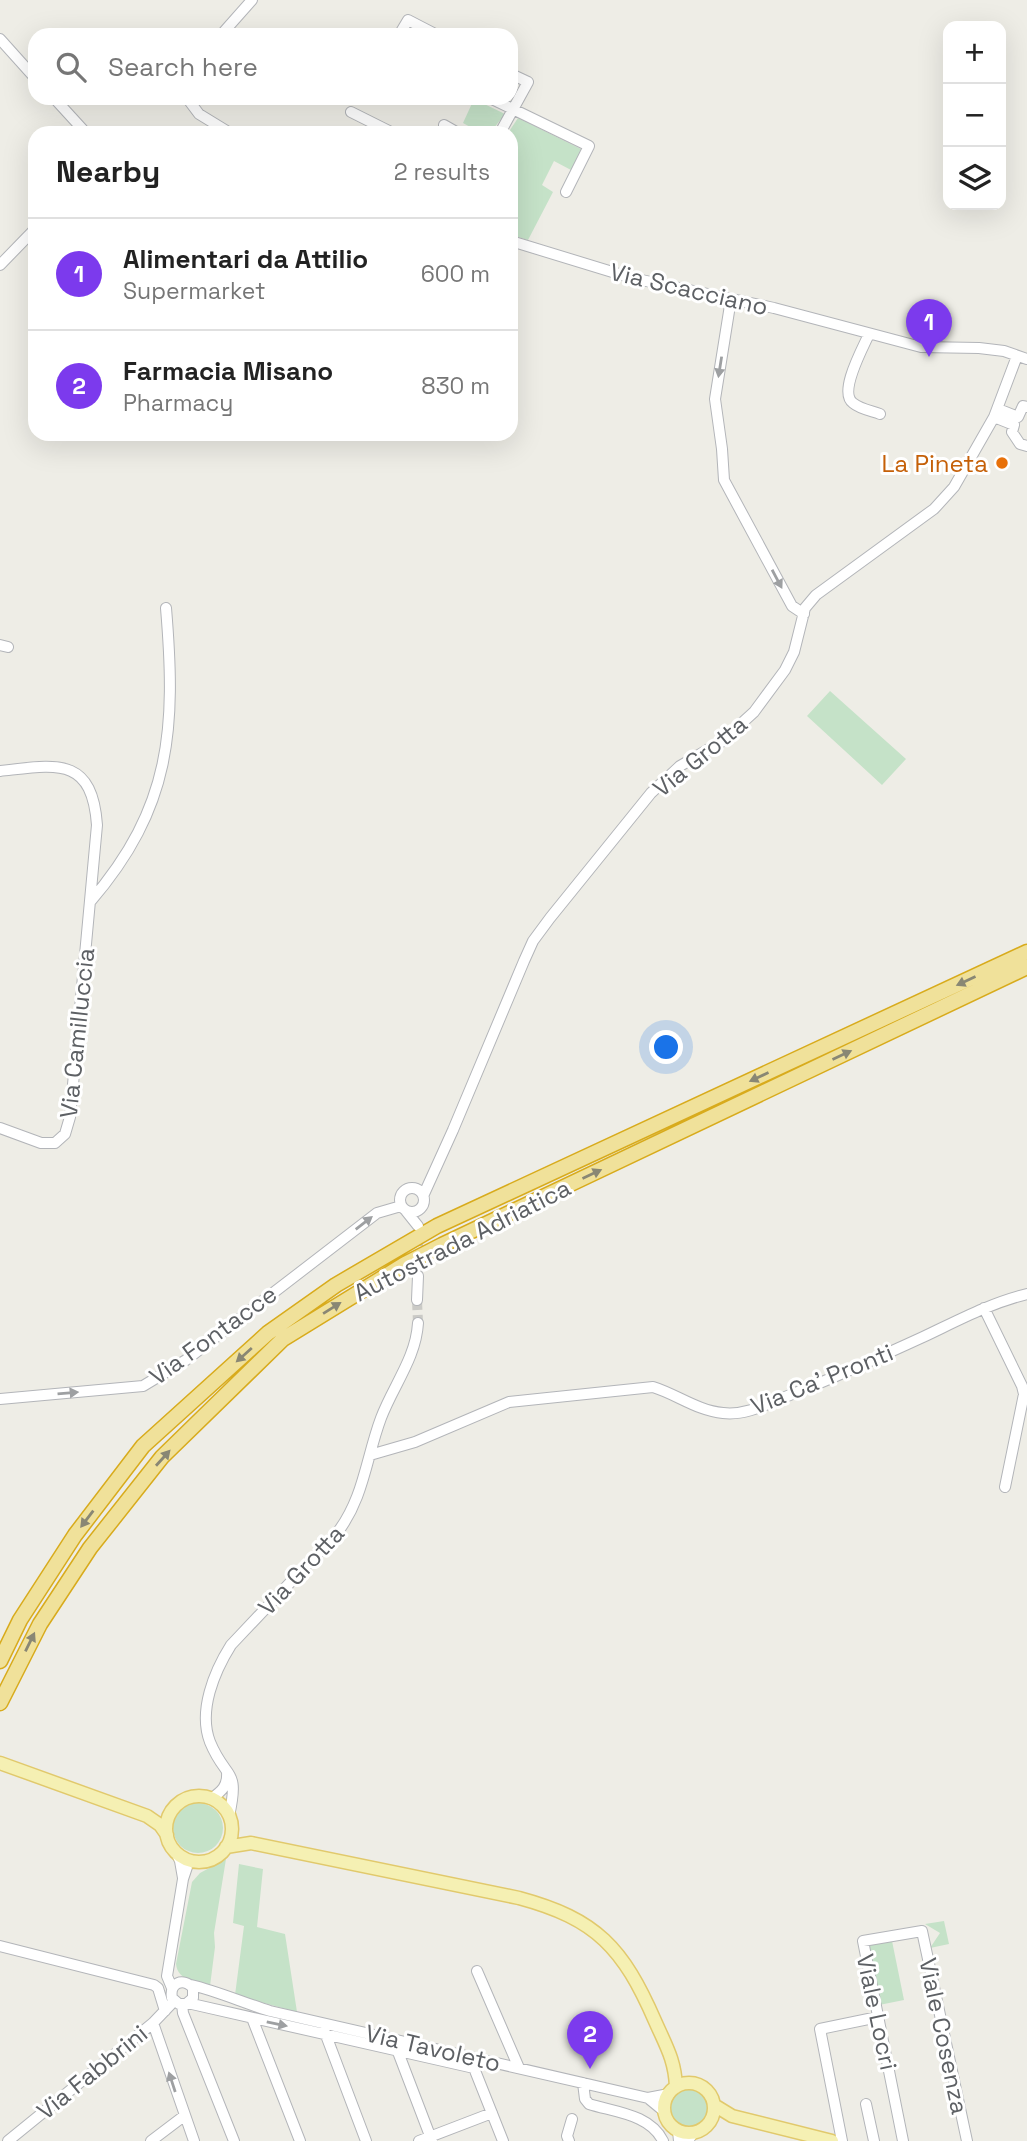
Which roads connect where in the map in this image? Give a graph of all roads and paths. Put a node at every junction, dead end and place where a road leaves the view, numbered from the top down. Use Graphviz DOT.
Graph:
graph roads {
  1 [pos="252,0"];
  2 [pos="227,28"];
  3 [pos="403,28"];
  4 [pos="423,28"];
  5 [pos="0,39"];
  6 [pos="28,70"];
  7 [pos="518,77"];
  8 [pos="518,102"];
  9 [pos="60,105"];
  10 [pos="192,105"];
  11 [pos="504,105"];
  12 [pos="516,105"];
  13 [pos="514,110"];
  14 [pos="351,112"];
  15 [pos="80,126"];
  16 [pos="219,126"];
  17 [pos="379,126"];
  18 [pos="504,126"];
  19 [pos="566,192"];
  20 [pos="28,236"];
  21 [pos="518,243"];
  22 [pos="0,265"];
  23 [pos="731,299"];
  24 [pos="869,334"];
  25 [pos="1025,355"];
  26 [pos="1027,407"];
  27 [pos="996,413"];
  28 [pos="880,414"];
  29 [pos="1027,446"];
  30 [pos="166,608"];
  31 [pos="803,614"];
  32 [pos="0,771"];
  33 [pos="90,903"];
  34 [pos="1027,952"];
  35 [pos="1027,967"];
  36 [pos="0,1128"];
  37 [pos="424,1194"];
  38 [pos="404,1208"];
  39 [pos="418,1276"];
  40 [pos="1027,1294"];
  41 [pos="417,1300"];
  42 [pos="984,1308"];
  43 [pos="418,1323"];
  44 [pos="0,1399"];
  45 [pos="370,1455"];
  46 [pos="1005,1487"];
  47 [pos="0,1661"];
  48 [pos="0,1703"];
  49 [pos="0,1763"];
  50 [pos="227,1768"];
  51 [pos="211,1799"];
  52 [pos="172,1811"];
  53 [pos="147,1816"];
  54 [pos="230,1823"];
  55 [pos="167,1835"];
  56 [pos="251,1843"];
  57 [pos="226,1847"];
  58 [pos="176,1852"];
  59 [pos="193,1861"];
  60 [pos="183,1879"];
  61 [pos="922,1931"];
  62 [pos="0,1946"];
  63 [pos="170,1962"];
  64 [pos="477,1971"];
  65 [pos="187,1984"];
  66 [pos="172,1988"];
  67 [pos="219,1995"];
  68 [pos="184,2002"];
  69 [pos="165,2011"];
  70 [pos="878,2017"];
  71 [pos="251,2018"];
  72 [pos="321,2022"];
  73 [pos="153,2023"];
  74 [pos="325,2034"];
  75 [pos="398,2052"];
  76 [pos="469,2057"];
  77 [pos="675,2066"];
  78 [pos="474,2068"];
  79 [pos="519,2068"];
  80 [pos="583,2083"];
  81 [pos="695,2084"];
  82 [pos="673,2090"];
  83 [pos="648,2098"];
  84 [pos="866,2104"];
  85 [pos="714,2105"];
  86 [pos="665,2112"];
  87 [pos="492,2113"];
  88 [pos="184,2116"];
  89 [pos="732,2116"];
  90 [pos="572,2119"];
  91 [pos="709,2124"];
  92 [pos="678,2136"];
  93 [pos="691,2137"];
  94 [pos="431,2139"];
  95 [pos="8,2141"];
  96 [pos="151,2141"];
  97 [pos="194,2141"];
  98 [pos="234,2141"];
  99 [pos="300,2141"];
  100 [pos="366,2141"];
  101 [pos="419,2141"];
  102 [pos="503,2141"];
  103 [pos="569,2141"];
  104 [pos="663,2141"];
  105 [pos="832,2141"];
  106 [pos="842,2141"];
  107 [pos="874,2141"];
  108 [pos="904,2141"];
  109 [pos="967,2141"];
  1 -- 2 [label="street"];
  3 -- 4 [label="street"];
  5 -- 6 [label="street"];
  7 -- 8 [label="street"];
  9 -- 15 [label="street"];
  10 -- 16 [label="street"];
  11 -- 13 [label="street"];
  12 -- 13 [label="street"];
  13 -- 18 [label="street"];
  13 -- 19 [label="street"];
  14 -- 17 [label="street"];
  20 -- 22 [label="street"];
  21 -- 23 [label="street, Via Scacciano"];
  23 -- 24 [label="street, Via Scacciano"];
  23 -- 31 [label="street, one-way"];
  24 -- 25 [label="street, Via Scacciano"];
  24 -- 28 [label="street"];
  25 -- 27 [label="street, Via Grotta"];
  26 -- 27 [label="street"];
  27 -- 29 [label="street"];
  27 -- 31 [label="street, Via Grotta"];
  30 -- 33 [label="street"];
  31 -- 37 [label="street, Via Grotta"];
  32 -- 33 [label="street, Via Camilluccia"];
  33 -- 36 [label="street, Via Camilluccia"];
  34 -- 47 [label="highway, Autostrada Adriatica, one-way"];
  48 -- 35 [label="highway, Autostrada Adriatica, one-way"];
  37 -- 38 [label="street"];
  37 -- 38 [label="street"];
  44 -- 38 [label="street, Via Fontacce, one-way"];
  39 -- 41 [label="street"];
  40 -- 42 [label="street, Via Ca' Pronti"];
  42 -- 45 [label="street, Via Ca' Pronti"];
  42 -- 46 [label="street"];
  43 -- 45 [label="street, Via Grotta"];
  45 -- 50 [label="street, Via Grotta"];
  49 -- 53 [label="main road"];
  50 -- 51 [label="street"];
  50 -- 54 [label="street, Via Grotta"];
  51 -- 52 [label="main road"];
  51 -- 54 [label="main road"];
  52 -- 53 [label="main road"];
  52 -- 55 [label="main road"];
  53 -- 55 [label="main road"];
  54 -- 56 [label="main road"];
  54 -- 57 [label="main road"];
  55 -- 58 [label="main road"];
  56 -- 57 [label="main road"];
  56 -- 77 [label="main road"];
  57 -- 59 [label="main road"];
  58 -- 59 [label="main road"];
  58 -- 60 [label="street"];
  59 -- 60 [label="street"];
  60 -- 63 [label="street"];
  61 -- 70 [label="street, Viale Locri"];
  61 -- 109 [label="street, Viale Cosenza"];
  62 -- 69 [label="street"];
  63 -- 65 [label="street"];
  63 -- 66 [label="street"];
  64 -- 79 [label="street"];
  65 -- 66 [label="street"];
  65 -- 67 [label="street, Via Tavoleto"];
  65 -- 68 [label="street"];
  66 -- 68 [label="street"];
  67 -- 68 [label="street, Via Tavoleto"];
  67 -- 72 [label="street, Via Tavoleto"];
  68 -- 69 [label="street, Via Fabbrini"];
  68 -- 71 [label="street, Via Tavoleto"];
  68 -- 98 [label="street"];
  69 -- 73 [label="street, Via Fabbrini"];
  70 -- 106 [label="street"];
  70 -- 108 [label="street, Viale Locri"];
  71 -- 74 [label="street, Via Tavoleto, one-way"];
  71 -- 99 [label="street"];
  72 -- 74 [label="street"];
  72 -- 76 [label="street, Via Tavoleto"];
  88 -- 73 [label="street, one-way"];
  73 -- 95 [label="street, Via Fabbrini"];
  74 -- 75 [label="street, Via Tavoleto"];
  74 -- 100 [label="street"];
  75 -- 78 [label="street, Via Tavoleto"];
  75 -- 94 [label="street"];
  76 -- 78 [label="street"];
  76 -- 79 [label="street, Via Tavoleto"];
  77 -- 81 [label="main road"];
  77 -- 82 [label="main road"];
  78 -- 87 [label="street"];
  79 -- 80 [label="street, Via Tavoleto"];
  80 -- 83 [label="street, Via Tavoleto"];
  80 -- 104 [label="street"];
  81 -- 82 [label="main road"];
  81 -- 85 [label="main road"];
  82 -- 83 [label="street, Via Tavoleto"];
  82 -- 86 [label="main road"];
  83 -- 86 [label="street, Via Tavoleto"];
  84 -- 107 [label="street"];
  85 -- 89 [label="main road"];
  85 -- 91 [label="main road"];
  86 -- 92 [label="main road"];
  87 -- 94 [label="street"];
  87 -- 102 [label="street"];
  88 -- 96 [label="street"];
  88 -- 97 [label="street"];
  89 -- 91 [label="main road"];
  89 -- 105 [label="main road"];
  90 -- 103 [label="street"];
  91 -- 93 [label="main road"];
  92 -- 93 [label="main road"];
  94 -- 101 [label="street"];
}
